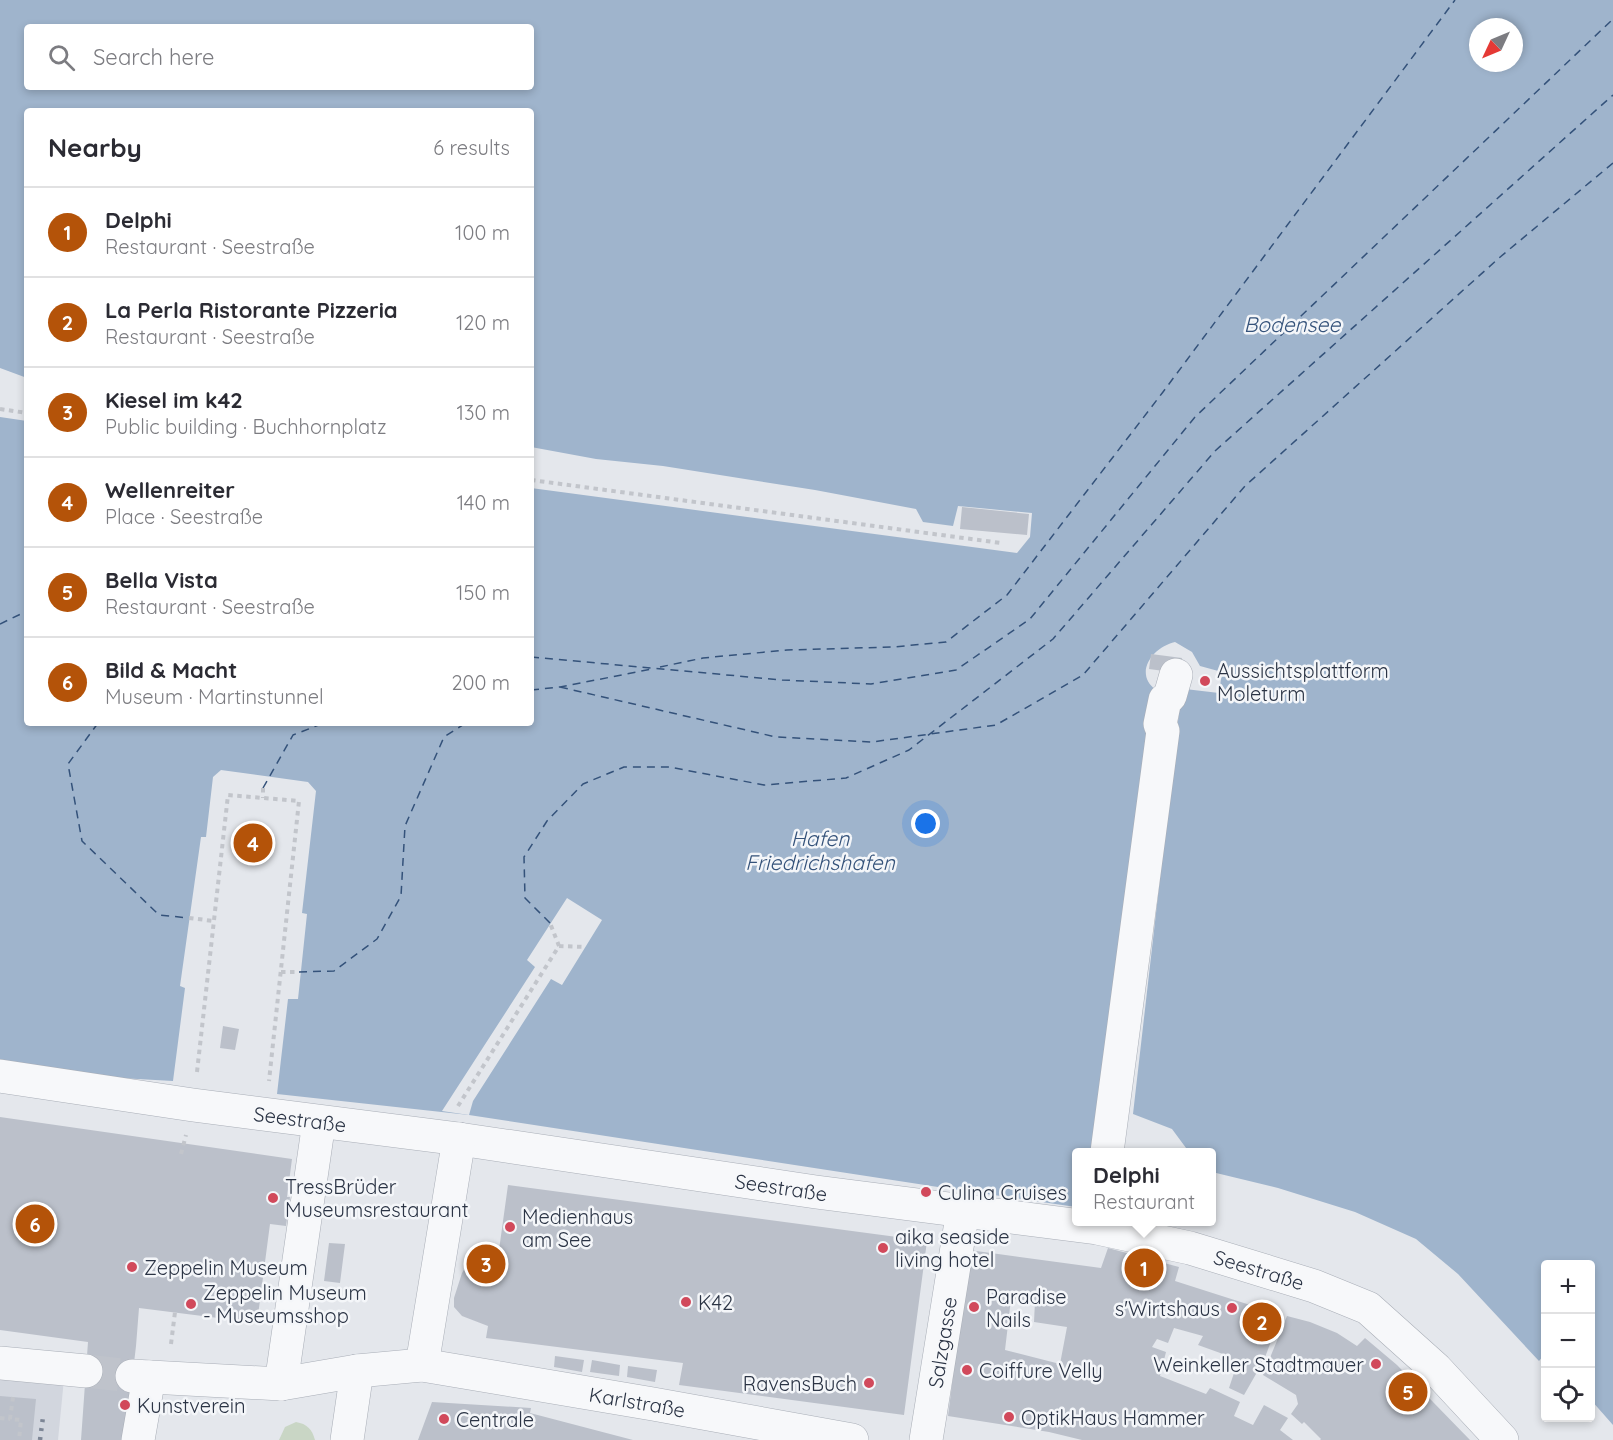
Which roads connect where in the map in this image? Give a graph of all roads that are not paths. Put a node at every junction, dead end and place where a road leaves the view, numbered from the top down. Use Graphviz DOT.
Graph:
graph roads {
  1 [pos="1171,703"];
  2 [pos="0,1076"];
  3 [pos="319,1122"];
  4 [pos="452,1138"];
  5 [pos="1108,1148"];
  6 [pos="963,1210"];
  7 [pos="1072,1222"];
  8 [pos="1102,1226"];
  9 [pos="422,1365"];
  10 [pos="86,1371"];
  11 [pos="357,1371"];
  12 [pos="281,1384"];
  13 [pos="10,1389"];
  14 [pos="138,1440"];
  15 [pos="347,1440"];
  16 [pos="845,1440"];
  17 [pos="926,1440"];
  18 [pos="1502,1440"];
  1 -- 5 [label="street"];
  2 -- 3 [label="street, Seestraße"];
  3 -- 4 [label="street, Seestraße"];
  3 -- 12 [label="street"];
  4 -- 6 [label="street, Seestraße"];
  4 -- 9 [label="street"];
  6 -- 7 [label="street, Seestraße"];
  6 -- 17 [label="street, Salzgasse"];
  8 -- 18 [label="street, Seestraße"];
  9 -- 11 [label="street, Karlstraße"];
  9 -- 16 [label="street, Karlstraße"];
  10 -- 13 [label="street"];
  11 -- 12 [label="street, Karlstraße"];
  11 -- 15 [label="street"];
  12 -- 14 [label="street, Karlstraße"];
}
